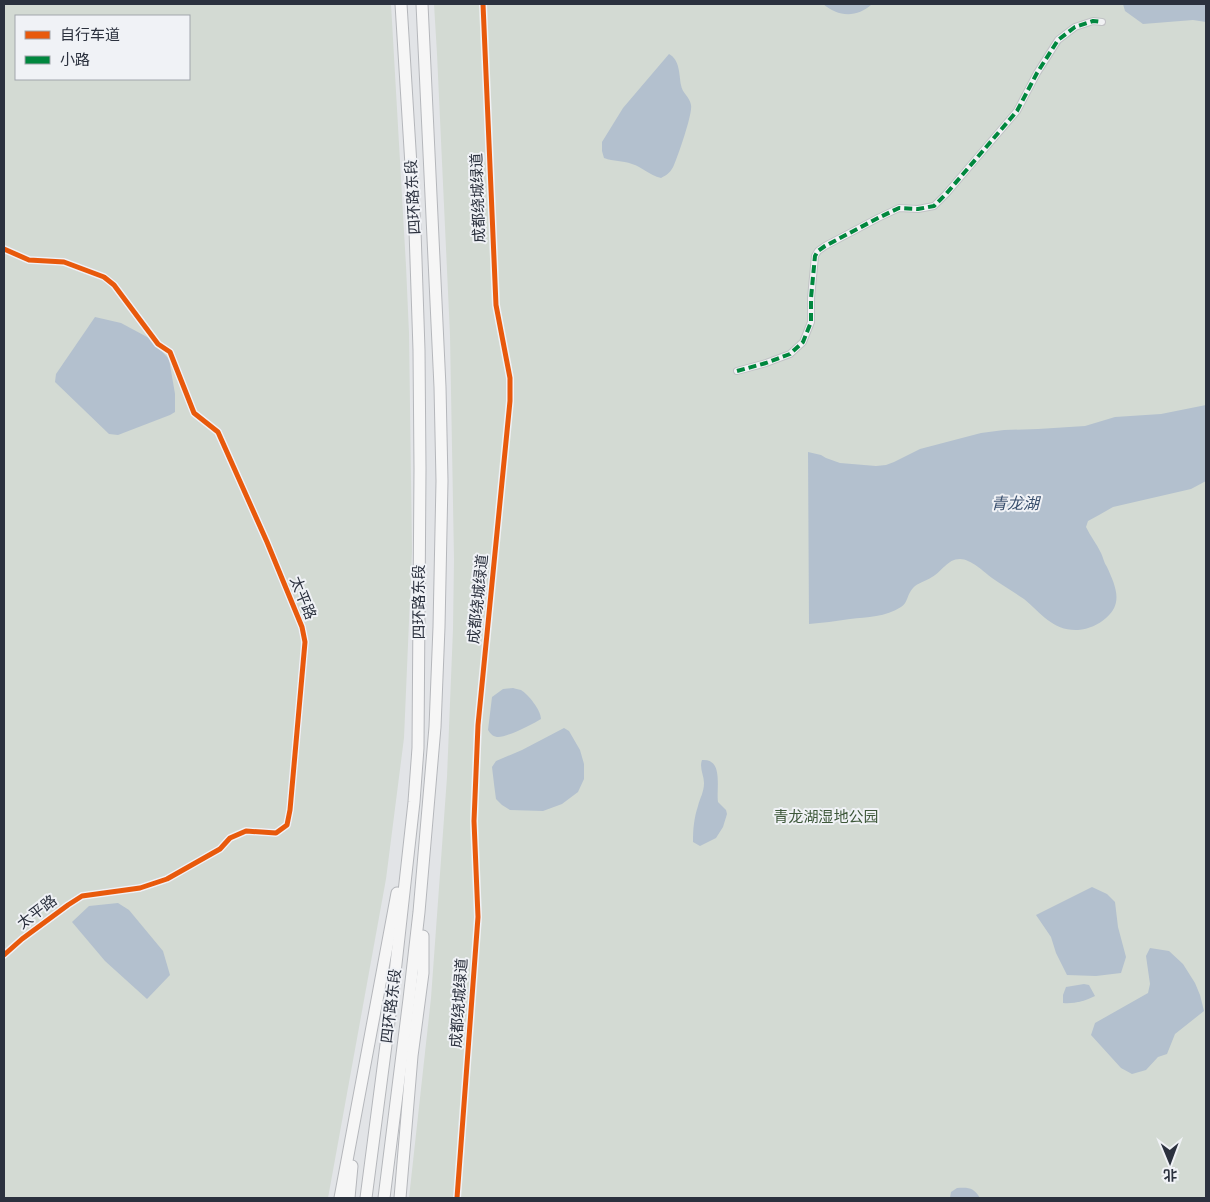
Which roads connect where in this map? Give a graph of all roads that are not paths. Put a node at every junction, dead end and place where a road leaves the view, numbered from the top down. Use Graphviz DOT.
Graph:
graph roads {
  1 [pos="401,4"];
  2 [pos="422,4"];
  3 [pos="1102,22"];
  4 [pos="4,249"];
  5 [pos="737,371"];
  6 [pos="414,802"];
  7 [pos="423,866"];
  8 [pos="4,955"];
  9 [pos="358,1099"];
  10 [pos="340,1198"];
  11 [pos="350,1198"];
  12 [pos="366,1198"];
  13 [pos="384,1198"];
  14 [pos="400,1198"];
  1 -- 6 [label="highway, 四环路东段"];
  2 -- 7 [label="highway, 四环路东段"];
  3 -- 5 [label="street"];
  4 -- 8 [label="street, 太平路"];
  6 -- 9 [label="highway"];
  6 -- 12 [label="highway, 四环路东段"];
  7 -- 13 [label="highway, 四环路东段"];
  7 -- 14 [label="highway"];
  9 -- 10 [label="highway"];
  9 -- 11 [label="highway"];
}
